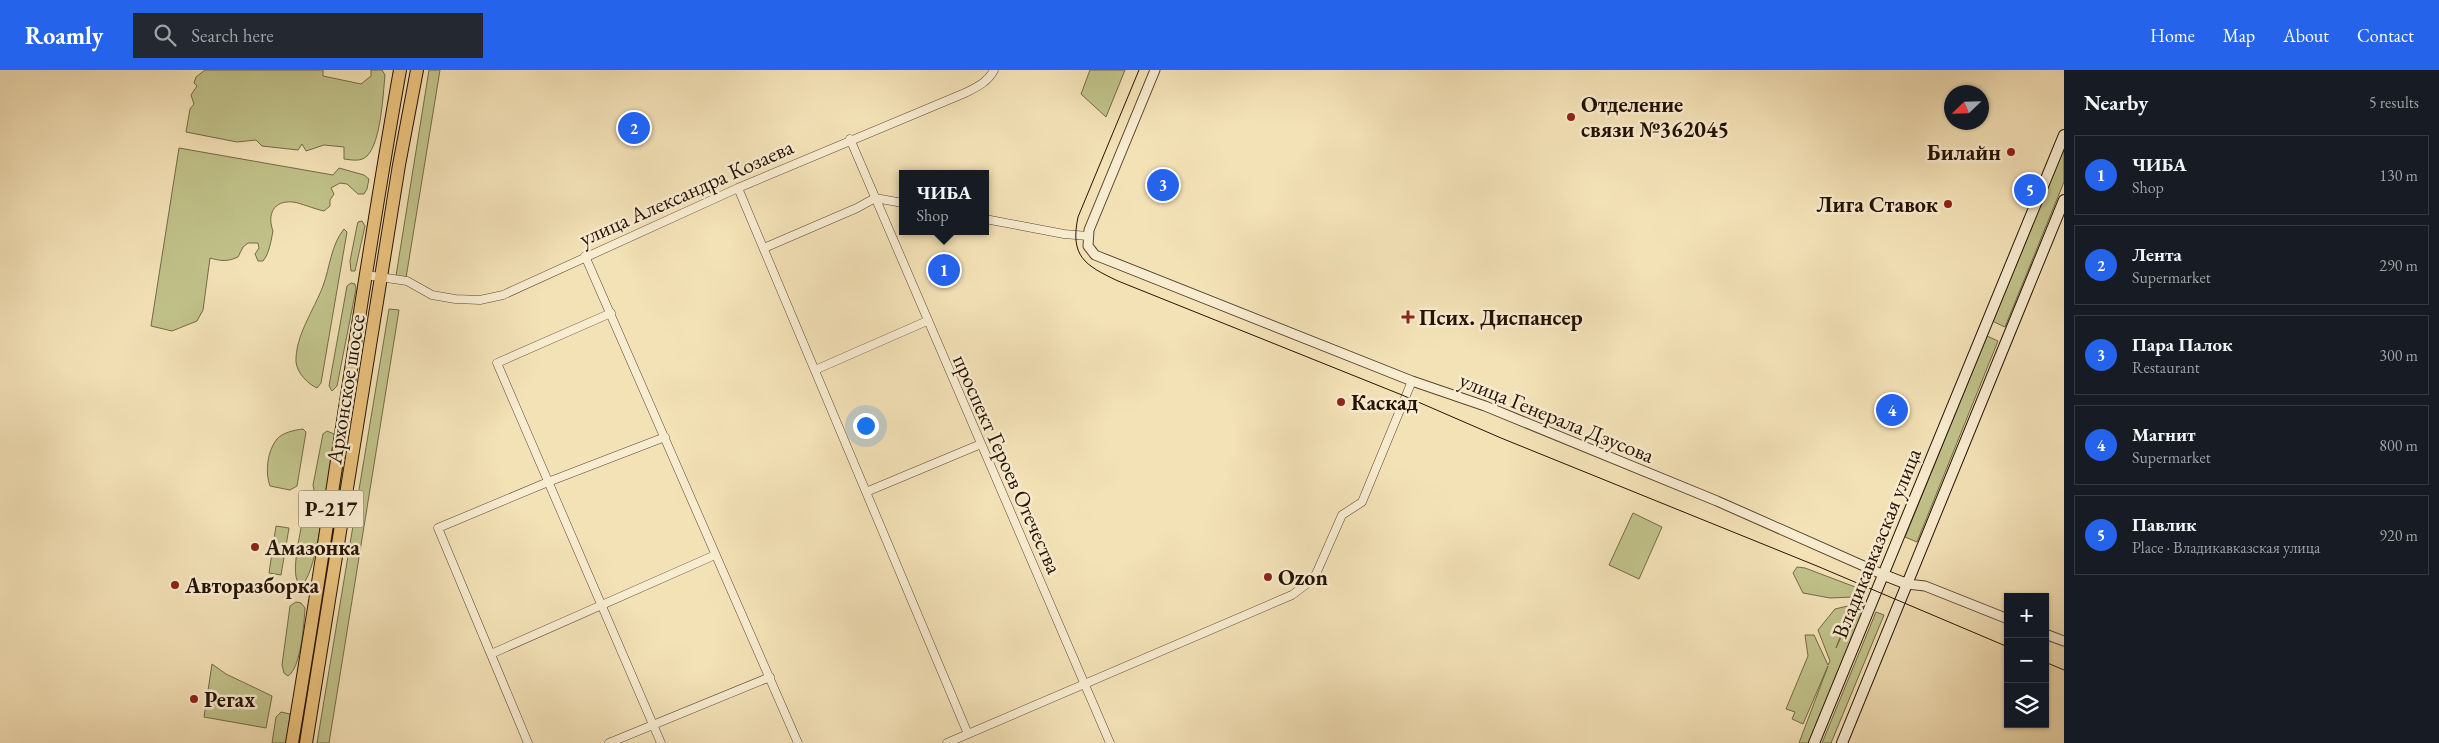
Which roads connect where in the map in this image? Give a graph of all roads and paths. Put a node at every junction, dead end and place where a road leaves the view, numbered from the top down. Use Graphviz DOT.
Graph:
graph roads {
  1 [pos="400,70"];
  2 [pos="417,70"];
  3 [pos="994,70"];
  4 [pos="1156,70"];
  5 [pos="2064,135"];
  6 [pos="850,140"];
  7 [pos="738,188"];
  8 [pos="875,198"];
  9 [pos="2064,200"];
  10 [pos="899,202"];
  11 [pos="989,220"];
  12 [pos="1088,236"];
  13 [pos="764,248"];
  14 [pos="585,256"];
  15 [pos="366,276"];
  16 [pos="383,278"];
  17 [pos="611,312"];
  18 [pos="926,320"];
  19 [pos="815,370"];
  20 [pos="1412,381"];
  21 [pos="665,437"];
  22 [pos="981,444"];
  23 [pos="548,482"];
  24 [pos="866,492"];
  25 [pos="715,555"];
  26 [pos="1884,575"];
  27 [pos="1907,584"];
  28 [pos="602,604"];
  29 [pos="2004,617"];
  30 [pos="2049,635"];
  31 [pos="2064,641"];
  32 [pos="491,654"];
  33 [pos="770,677"];
  34 [pos="1085,683"];
  35 [pos="653,726"];
  36 [pos="968,734"];
  37 [pos="292,743"];
  38 [pos="306,743"];
  39 [pos="528,743"];
  40 [pos="609,743"];
  41 [pos="661,743"];
  42 [pos="798,743"];
  43 [pos="947,743"];
  44 [pos="1110,743"];
  45 [pos="1814,743"];
  46 [pos="1842,743"];
  1 -- 15 [label="highway, Архонское шоссе / Р-217"];
  2 -- 16 [label="highway, Архонское шоссе / Р-217"];
  3 -- 6 [label="street, улица Александра Козаева"];
  4 -- 12 [label="street"];
  5 -- 26 [label="main road, Владикавказская улица"];
  6 -- 7 [label="street, улица Александра Козаева"];
  6 -- 8 [label="street, проспект Героев Отечества"];
  7 -- 13 [label="street"];
  7 -- 14 [label="street, улица Александра Козаева"];
  8 -- 10 [label="street"];
  8 -- 13 [label="street"];
  8 -- 18 [label="street, проспект Героев Отечества"];
  9 -- 27 [label="main road, Владикавказская улица"];
  11 -- 12 [label="street"];
  12 -- 20 [label="street, улица Генерала Дзусова"];
  13 -- 19 [label="street"];
  14 -- 16 [label="street, улица Александра Козаева"];
  14 -- 17 [label="street"];
  15 -- 16 [label="street, улица Александра Козаева"];
  15 -- 37 [label="highway, Архонское шоссе / Р-217"];
  16 -- 38 [label="highway, Архонское шоссе / Р-217"];
  17 -- 21 [label="street"];
  17 -- 23 [label="street"];
  18 -- 19 [label="street"];
  18 -- 22 [label="street, проспект Героев Отечества"];
  19 -- 24 [label="street"];
  20 -- 26 [label="street, улица Генерала Дзусова"];
  20 -- 34 [label="street"];
  21 -- 23 [label="street"];
  21 -- 25 [label="street"];
  22 -- 24 [label="street"];
  22 -- 34 [label="street, проспект Героев Отечества"];
  23 -- 28 [label="street"];
  23 -- 32 [label="street"];
  24 -- 36 [label="street"];
  25 -- 28 [label="street"];
  25 -- 33 [label="street"];
  26 -- 27 [label="main road, улица Генерала Дзусова"];
  26 -- 45 [label="main road, Владикавказская улица"];
  27 -- 29 [label="street, улица Генерала Дзусова"];
  27 -- 46 [label="main road, Владикавказская улица"];
  28 -- 32 [label="street"];
  28 -- 35 [label="street"];
  30 -- 31 [label="street"];
  32 -- 39 [label="street"];
  33 -- 35 [label="street"];
  33 -- 42 [label="street"];
  34 -- 36 [label="street"];
  34 -- 44 [label="street, проспект Героев Отечества"];
  35 -- 40 [label="street"];
  35 -- 41 [label="street"];
  36 -- 43 [label="street"];
}
